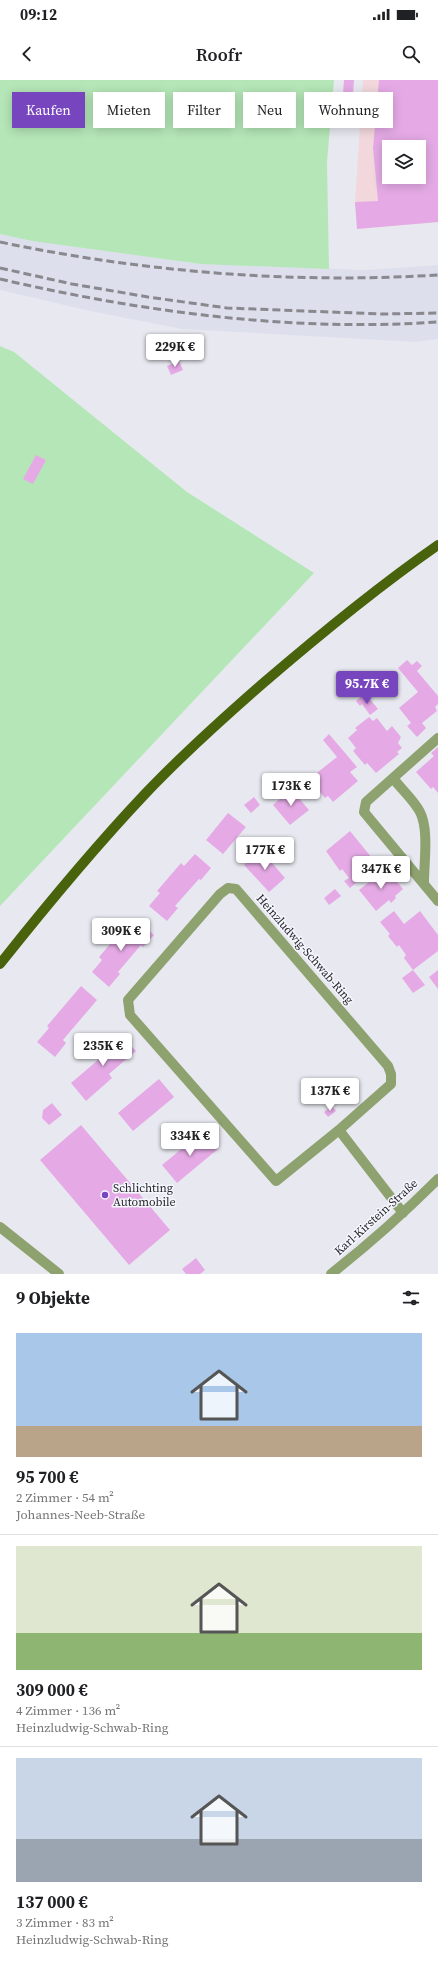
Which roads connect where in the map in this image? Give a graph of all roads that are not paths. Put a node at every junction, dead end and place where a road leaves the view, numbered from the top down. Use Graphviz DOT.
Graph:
graph roads {
  1 [pos="438,545"];
  2 [pos="438,738"];
  3 [pos="393,778"];
  4 [pos="424,882"];
  5 [pos="438,901"];
  6 [pos="0,964"];
  7 [pos="339,1130"];
  8 [pos="438,1179"];
  9 [pos="403,1213"];
  10 [pos="0,1227"];
  11 [pos="60,1274"];
  12 [pos="331,1274"];
  1 -- 6 [label="main road"];
  2 -- 3 [label="street"];
  3 -- 4 [label="street"];
  3 -- 4 [label="street"];
  4 -- 5 [label="street"];
  7 -- 7 [label="street, Heinzludwig-Schwab-Ring"];
  7 -- 9 [label="street"];
  8 -- 9 [label="street, Karl-Kirstein-Straße"];
  9 -- 12 [label="street, Karl-Kirstein-Straße"];
  10 -- 11 [label="street"];
}
